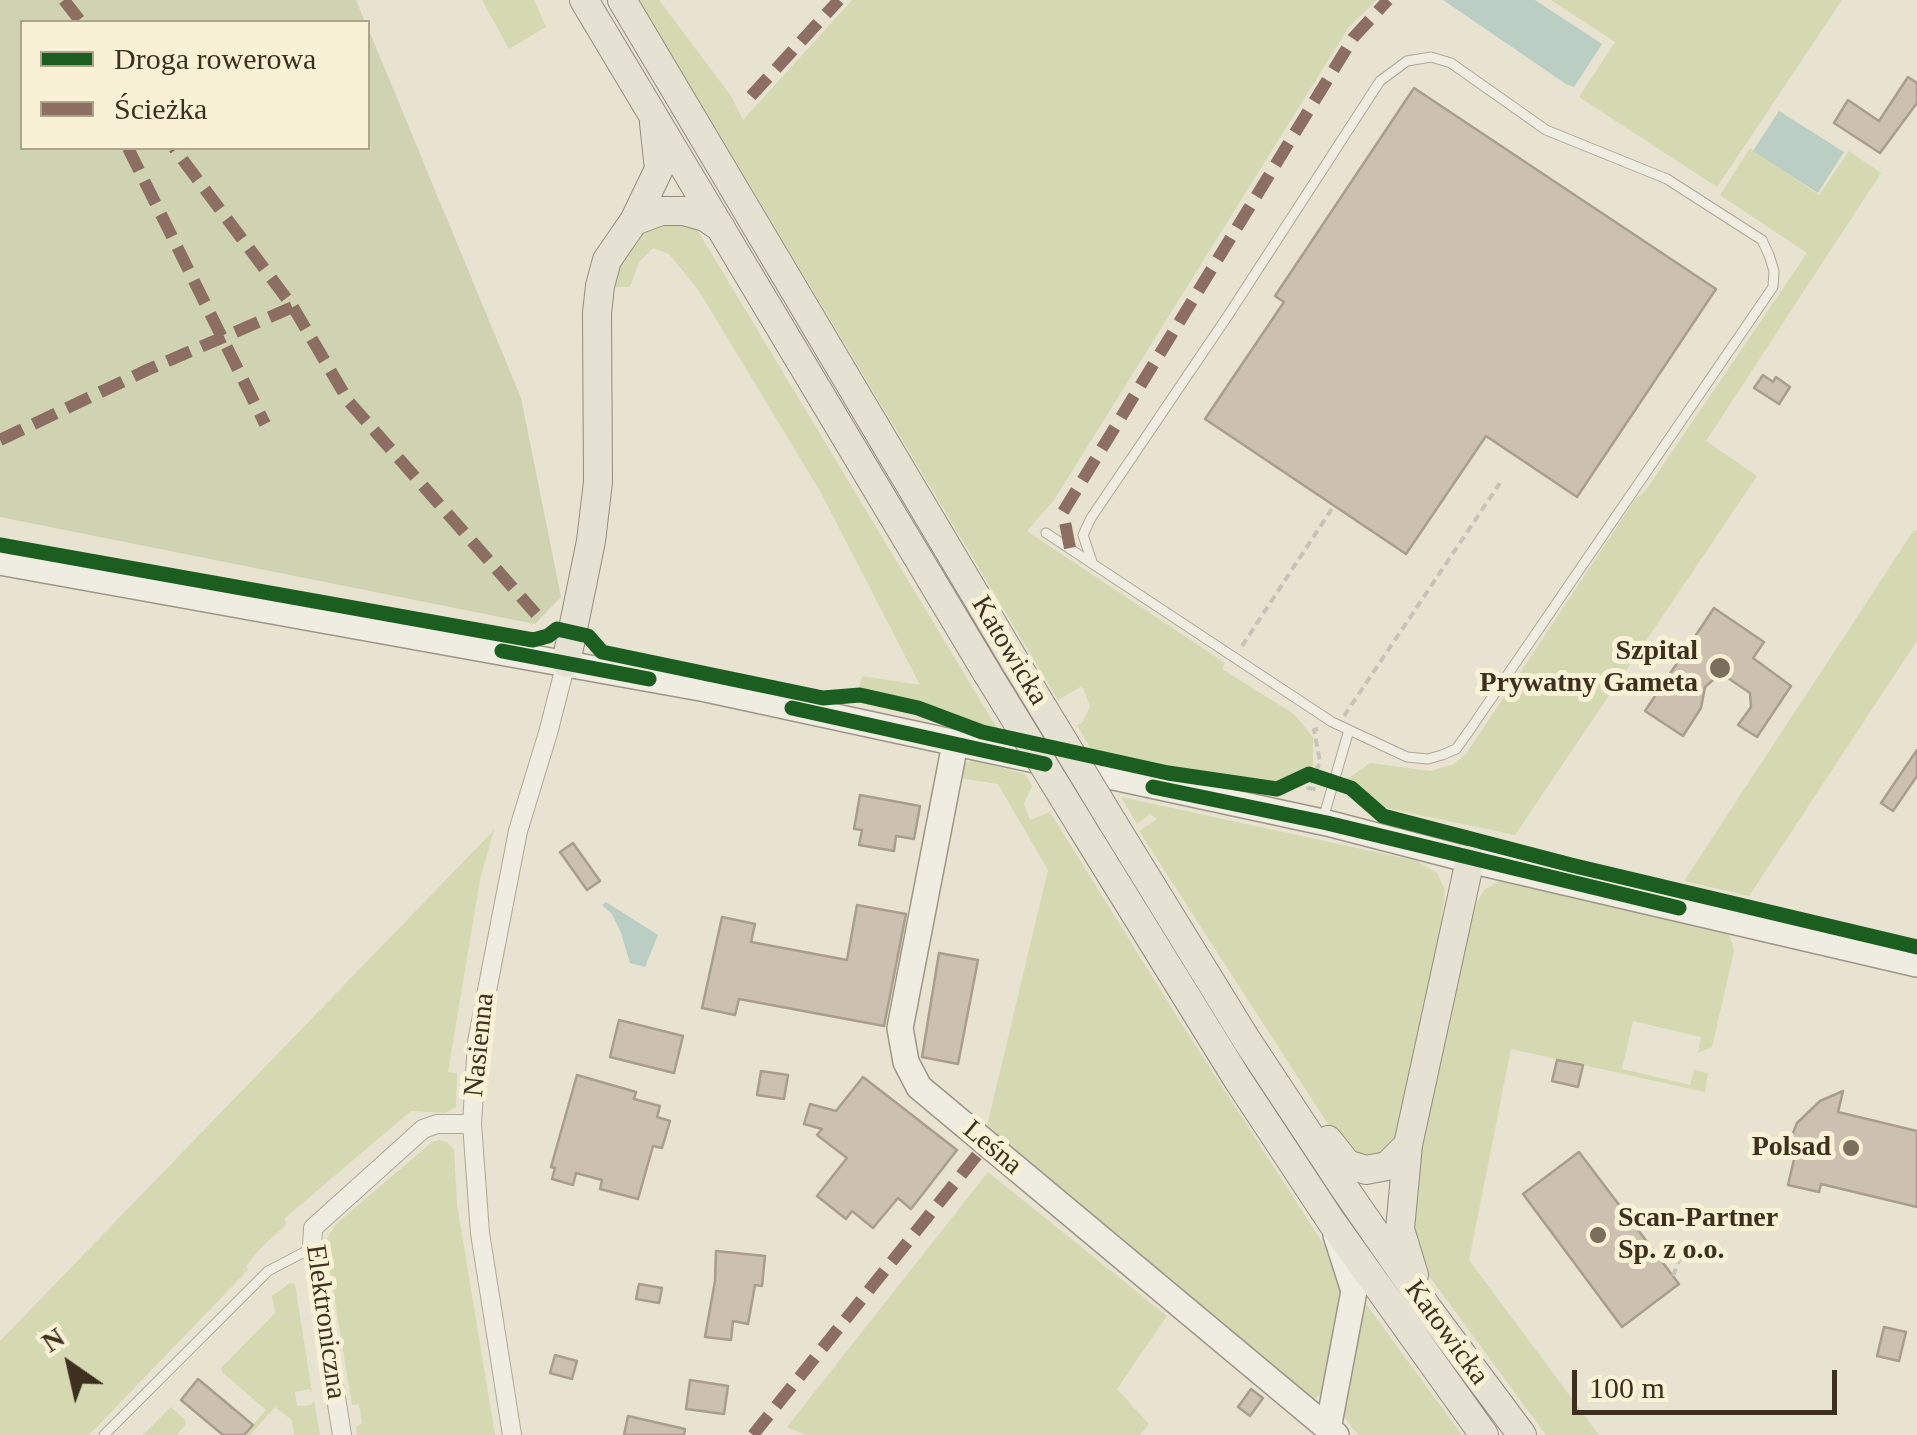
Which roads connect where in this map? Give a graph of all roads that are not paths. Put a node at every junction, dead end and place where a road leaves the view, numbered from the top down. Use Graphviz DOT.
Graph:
graph roads {
  1 [pos="584,0"];
  2 [pos="622,0"];
  3 [pos="652,110"];
  4 [pos="634,222"];
  5 [pos="725,232"];
  6 [pos="1046,533"];
  7 [pos="0,562"];
  8 [pos="1092,562"];
  9 [pos="566,663"];
  10 [pos="1349,730"];
  11 [pos="955,744"];
  12 [pos="1322,822"];
  13 [pos="1470,860"];
  14 [pos="1151,884"];
  15 [pos="1917,964"];
  16 [pos="472,1124"];
  17 [pos="1408,1145"];
  18 [pos="1331,1221"];
  19 [pos="312,1248"];
  20 [pos="1428,1309"];
  21 [pos="1332,1432"];
  22 [pos="104,1435"];
  23 [pos="342,1435"];
  24 [pos="512,1435"];
  25 [pos="1484,1435"];
  26 [pos="1522,1435"];
  1 -- 3 [label="main road, Katowicka"];
  2 -- 14 [label="main road, Katowicka, bridge"];
  3 -- 4 [label="main road"];
  3 -- 5 [label="main road, Katowicka"];
  4 -- 5 [label="main road"];
  4 -- 9 [label="main road"];
  5 -- 18 [label="main road, Katowicka, bridge"];
  6 -- 8 [label="lane"];
  7 -- 9 [label="street"];
  8 -- 10 [label="lane"];
  8 -- 10 [label="lane"];
  9 -- 11 [label="street"];
  9 -- 16 [label="street, Nasienna"];
  10 -- 12 [label="lane"];
  11 -- 12 [label="street"];
  11 -- 21 [label="street, Leśna"];
  12 -- 13 [label="street"];
  13 -- 15 [label="street"];
  13 -- 17 [label="main road"];
  14 -- 17 [label="main road"];
  14 -- 20 [label="main road, Katowicka"];
  16 -- 19 [label="street, Elektroniczna"];
  16 -- 24 [label="street, Nasienna"];
  17 -- 20 [label="main road"];
  18 -- 21 [label="street"];
  18 -- 25 [label="main road, Katowicka"];
  19 -- 22 [label="lane"];
  19 -- 23 [label="street, Elektroniczna"];
  20 -- 26 [label="main road, Katowicka"];
}
